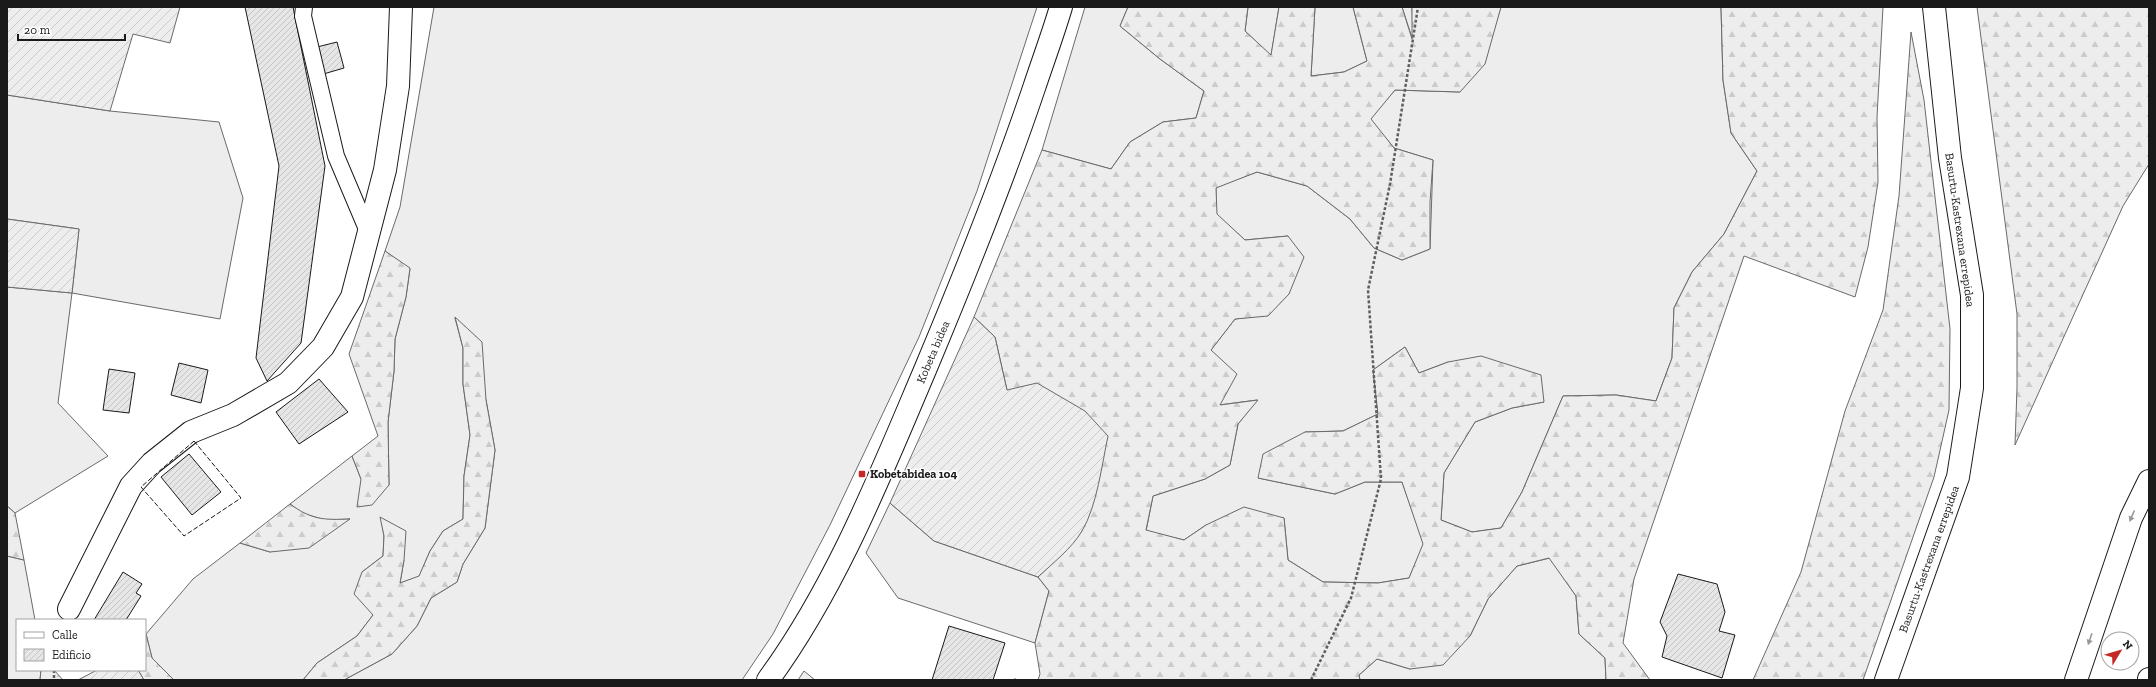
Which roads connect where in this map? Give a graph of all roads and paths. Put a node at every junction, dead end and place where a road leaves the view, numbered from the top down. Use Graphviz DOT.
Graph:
graph roads {
  1 [pos="304,7"];
  2 [pos="401,7"];
  3 [pos="1061,7"];
  4 [pos="1418,7"];
  5 [pos="1934,7"];
  6 [pos="369,234"];
  7 [pos="2149,481"];
  8 [pos="69,609"];
  9 [pos="768,680"];
  10 [pos="1311,680"];
  11 [pos="1886,680"];
  12 [pos="2076,680"];
  1 -- 6 [label="lane"];
  2 -- 6 [label="main road"];
  3 -- 9 [label="main road, Kobeta bidea"];
  4 -- 10 [label="path"];
  5 -- 11 [label="main road, Basurtu-Kastrexana errepidea"];
  6 -- 8 [label="main road"];
  7 -- 12 [label="main road, one-way"];
}
